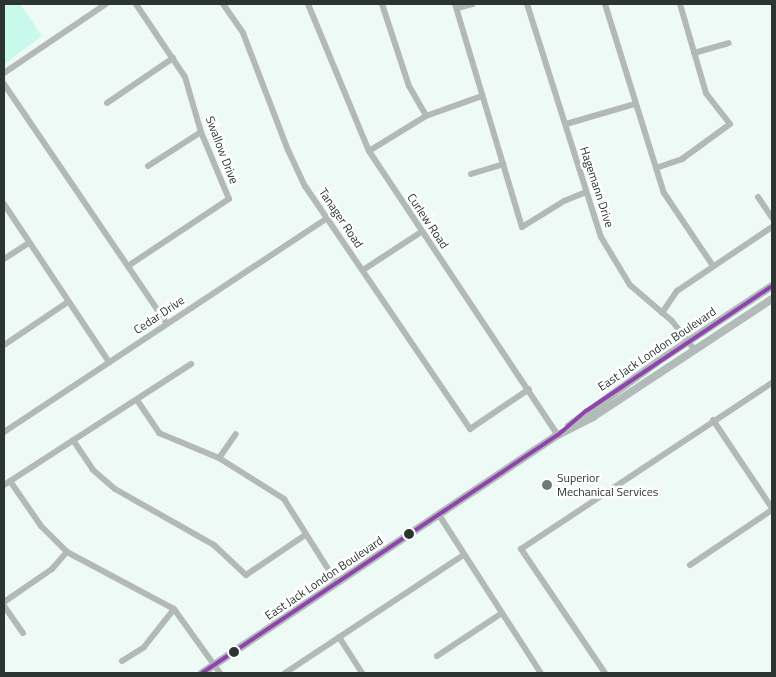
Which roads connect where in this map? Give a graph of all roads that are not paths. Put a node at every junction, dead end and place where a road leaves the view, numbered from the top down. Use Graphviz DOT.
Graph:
graph roads {
  1 [pos="106,4"];
  2 [pos="136,4"];
  3 [pos="308,4"];
  4 [pos="382,4"];
  5 [pos="472,4"];
  6 [pos="527,4"];
  7 [pos="605,4"];
  8 [pos="680,4"];
  9 [pos="225,5"];
  10 [pos="456,6"];
  11 [pos="729,43"];
  12 [pos="694,53"];
  13 [pos="172,58"];
  14 [pos="4,73"];
  15 [pos="4,84"];
  16 [pos="482,96"];
  17 [pos="107,103"];
  18 [pos="635,104"];
  19 [pos="426,116"];
  20 [pos="566,124"];
  21 [pos="201,132"];
  22 [pos="369,151"];
  23 [pos="503,164"];
  24 [pos="148,166"];
  25 [pos="656,168"];
  26 [pos="471,174"];
  27 [pos="586,192"];
  28 [pos="758,197"];
  29 [pos="4,204"];
  30 [pos="327,218"];
  31 [pos="772,218"];
  32 [pos="772,227"];
  33 [pos="421,232"];
  34 [pos="29,243"];
  35 [pos="4,260"];
  36 [pos="128,266"];
  37 [pos="713,266"];
  38 [pos="363,270"];
  39 [pos="772,286"];
  40 [pos="772,299"];
  41 [pos="68,302"];
  42 [pos="662,313"];
  43 [pos="167,324"];
  44 [pos="688,341"];
  45 [pos="4,345"];
  46 [pos="695,350"];
  47 [pos="109,362"];
  48 [pos="191,364"];
  49 [pos="772,383"];
  50 [pos="529,389"];
  51 [pos="137,400"];
  52 [pos="713,420"];
  53 [pos="4,432"];
  54 [pos="236,434"];
  55 [pos="558,435"];
  56 [pos="73,440"];
  57 [pos="219,458"];
  58 [pos="10,481"];
  59 [pos="4,485"];
  60 [pos="772,509"];
  61 [pos="439,515"];
  62 [pos="306,535"];
  63 [pos="67,552"];
  64 [pos="463,555"];
  65 [pos="690,564"];
  66 [pos="337,583"];
  67 [pos="4,604"];
  68 [pos="174,610"];
  69 [pos="502,612"];
  70 [pos="23,633"];
  71 [pos="339,638"];
  72 [pos="437,656"];
  73 [pos="122,661"];
  74 [pos="214,665"];
  75 [pos="539,672"];
  76 [pos="202,673"];
  77 [pos="220,673"];
  78 [pos="286,673"];
  79 [pos="362,673"];
  80 [pos="605,673"];
  1 -- 14 [label="street"];
  2 -- 13 [label="street, Swallow Drive"];
  3 -- 22 [label="street, Curlew Road"];
  4 -- 19 [label="street"];
  5 -- 10 [label="street"];
  6 -- 20 [label="street, Hagemann Drive"];
  7 -- 18 [label="street"];
  8 -- 12 [label="street"];
  9 -- 30 [label="street, Tanager Road"];
  10 -- 16 [label="street"];
  11 -- 12 [label="street"];
  12 -- 25 [label="street"];
  13 -- 17 [label="street"];
  13 -- 21 [label="street, Swallow Drive"];
  15 -- 36 [label="street"];
  16 -- 19 [label="street"];
  16 -- 23 [label="street"];
  18 -- 20 [label="street"];
  18 -- 25 [label="street"];
  19 -- 22 [label="street"];
  20 -- 27 [label="street, Hagemann Drive"];
  21 -- 24 [label="street"];
  21 -- 36 [label="street, Swallow Drive"];
  22 -- 33 [label="street, Curlew Road"];
  23 -- 26 [label="street"];
  23 -- 27 [label="street"];
  25 -- 37 [label="street"];
  27 -- 42 [label="street, Hagemann Drive"];
  28 -- 31 [label="street"];
  29 -- 34 [label="street"];
  30 -- 38 [label="street, Tanager Road"];
  30 -- 43 [label="street, Cedar Drive"];
  32 -- 37 [label="street"];
  33 -- 38 [label="street"];
  33 -- 50 [label="street, Curlew Road"];
  34 -- 35 [label="street"];
  34 -- 41 [label="street"];
  36 -- 43 [label="street"];
  37 -- 42 [label="street"];
  38 -- 50 [label="street, Tanager Road"];
  39 -- 44 [label="main road, East Jack London Boulevard"];
  40 -- 46 [label="main road, East Jack London Boulevard"];
  41 -- 45 [label="street"];
  41 -- 47 [label="street"];
  42 -- 44 [label="street, Hagemann Drive"];
  43 -- 47 [label="street, Cedar Drive"];
  44 -- 46 [label="street, Hagemann Drive"];
  44 -- 55 [label="main road, East Jack London Boulevard"];
  46 -- 55 [label="main road, East Jack London Boulevard"];
  47 -- 53 [label="street, Cedar Drive"];
  48 -- 51 [label="street"];
  49 -- 52 [label="street"];
  50 -- 55 [label="street, Curlew Road"];
  51 -- 56 [label="street"];
  51 -- 57 [label="street"];
  52 -- 60 [label="street"];
  52 -- 80 [label="street"];
  54 -- 57 [label="street"];
  55 -- 61 [label="main road, East Jack London Boulevard"];
  56 -- 58 [label="street"];
  56 -- 62 [label="street"];
  57 -- 62 [label="street"];
  58 -- 59 [label="street"];
  58 -- 63 [label="street"];
  60 -- 65 [label="street"];
  61 -- 64 [label="street"];
  61 -- 66 [label="main road, East Jack London Boulevard"];
  62 -- 66 [label="street"];
  63 -- 67 [label="street"];
  63 -- 68 [label="street"];
  64 -- 69 [label="street"];
  64 -- 71 [label="street"];
  66 -- 74 [label="main road, East Jack London Boulevard"];
  67 -- 70 [label="street"];
  68 -- 73 [label="street"];
  68 -- 74 [label="street"];
  69 -- 72 [label="street"];
  69 -- 75 [label="street"];
  71 -- 78 [label="street"];
  71 -- 79 [label="street"];
  74 -- 76 [label="main road, East Jack London Boulevard"];
  74 -- 77 [label="street"];
}
